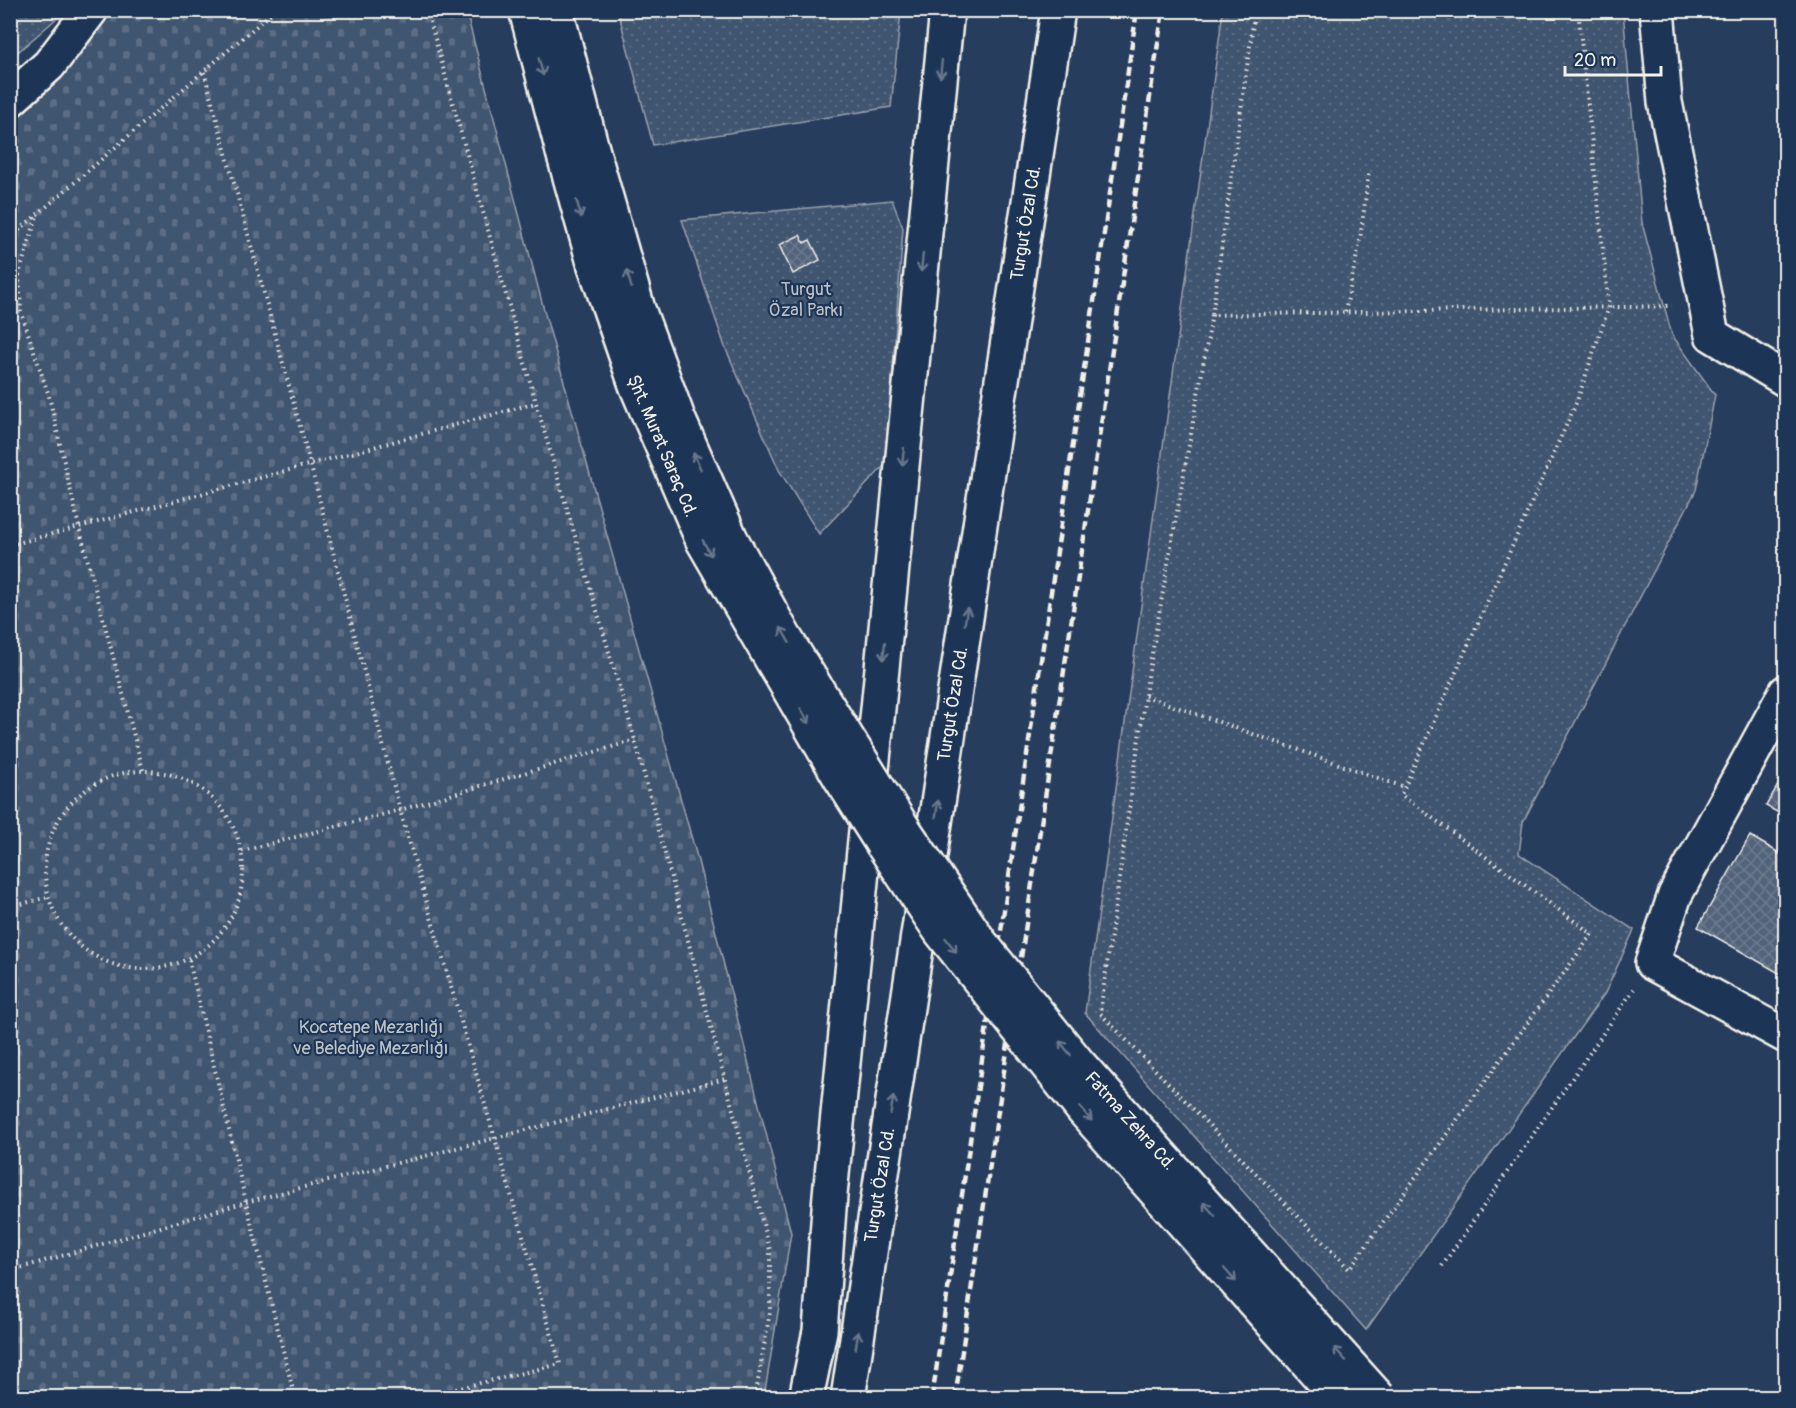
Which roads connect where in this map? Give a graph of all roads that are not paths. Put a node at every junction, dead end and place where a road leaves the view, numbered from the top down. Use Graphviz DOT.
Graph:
graph roads {
  1 [pos="91,10"];
  2 [pos="526,10"];
  3 [pos="556,10"];
  4 [pos="947,10"];
  5 [pos="1058,10"];
  6 [pos="1657,10"];
  7 [pos="10,100"];
  8 [pos="577,148"];
  9 [pos="1785,380"];
  10 [pos="1785,692"];
  11 [pos="893,836"];
  12 [pos="1785,1036"];
  13 [pos="807,1398"];
  14 [pos="848,1398"];
  15 [pos="1339,1398"];
  16 [pos="1379,1398"];
  1 -- 7 [label="main road"];
  2 -- 8 [label="main road, Şht. Murat Saraç Cd., one-way"];
  3 -- 8 [label="main road, Şht. Murat Saraç Cd."];
  4 -- 13 [label="main road, one-way"];
  14 -- 5 [label="main road, Turgut Özal Cd., one-way"];
  6 -- 9 [label="main road"];
  8 -- 11 [label="main road, Şht. Murat Saraç Cd., bridge"];
  10 -- 12 [label="main road"];
  11 -- 15 [label="main road, Fatma Zehra Cd., one-way, bridge"];
  16 -- 11 [label="main road, Fatma Zehra Cd., one-way, bridge"];
}
